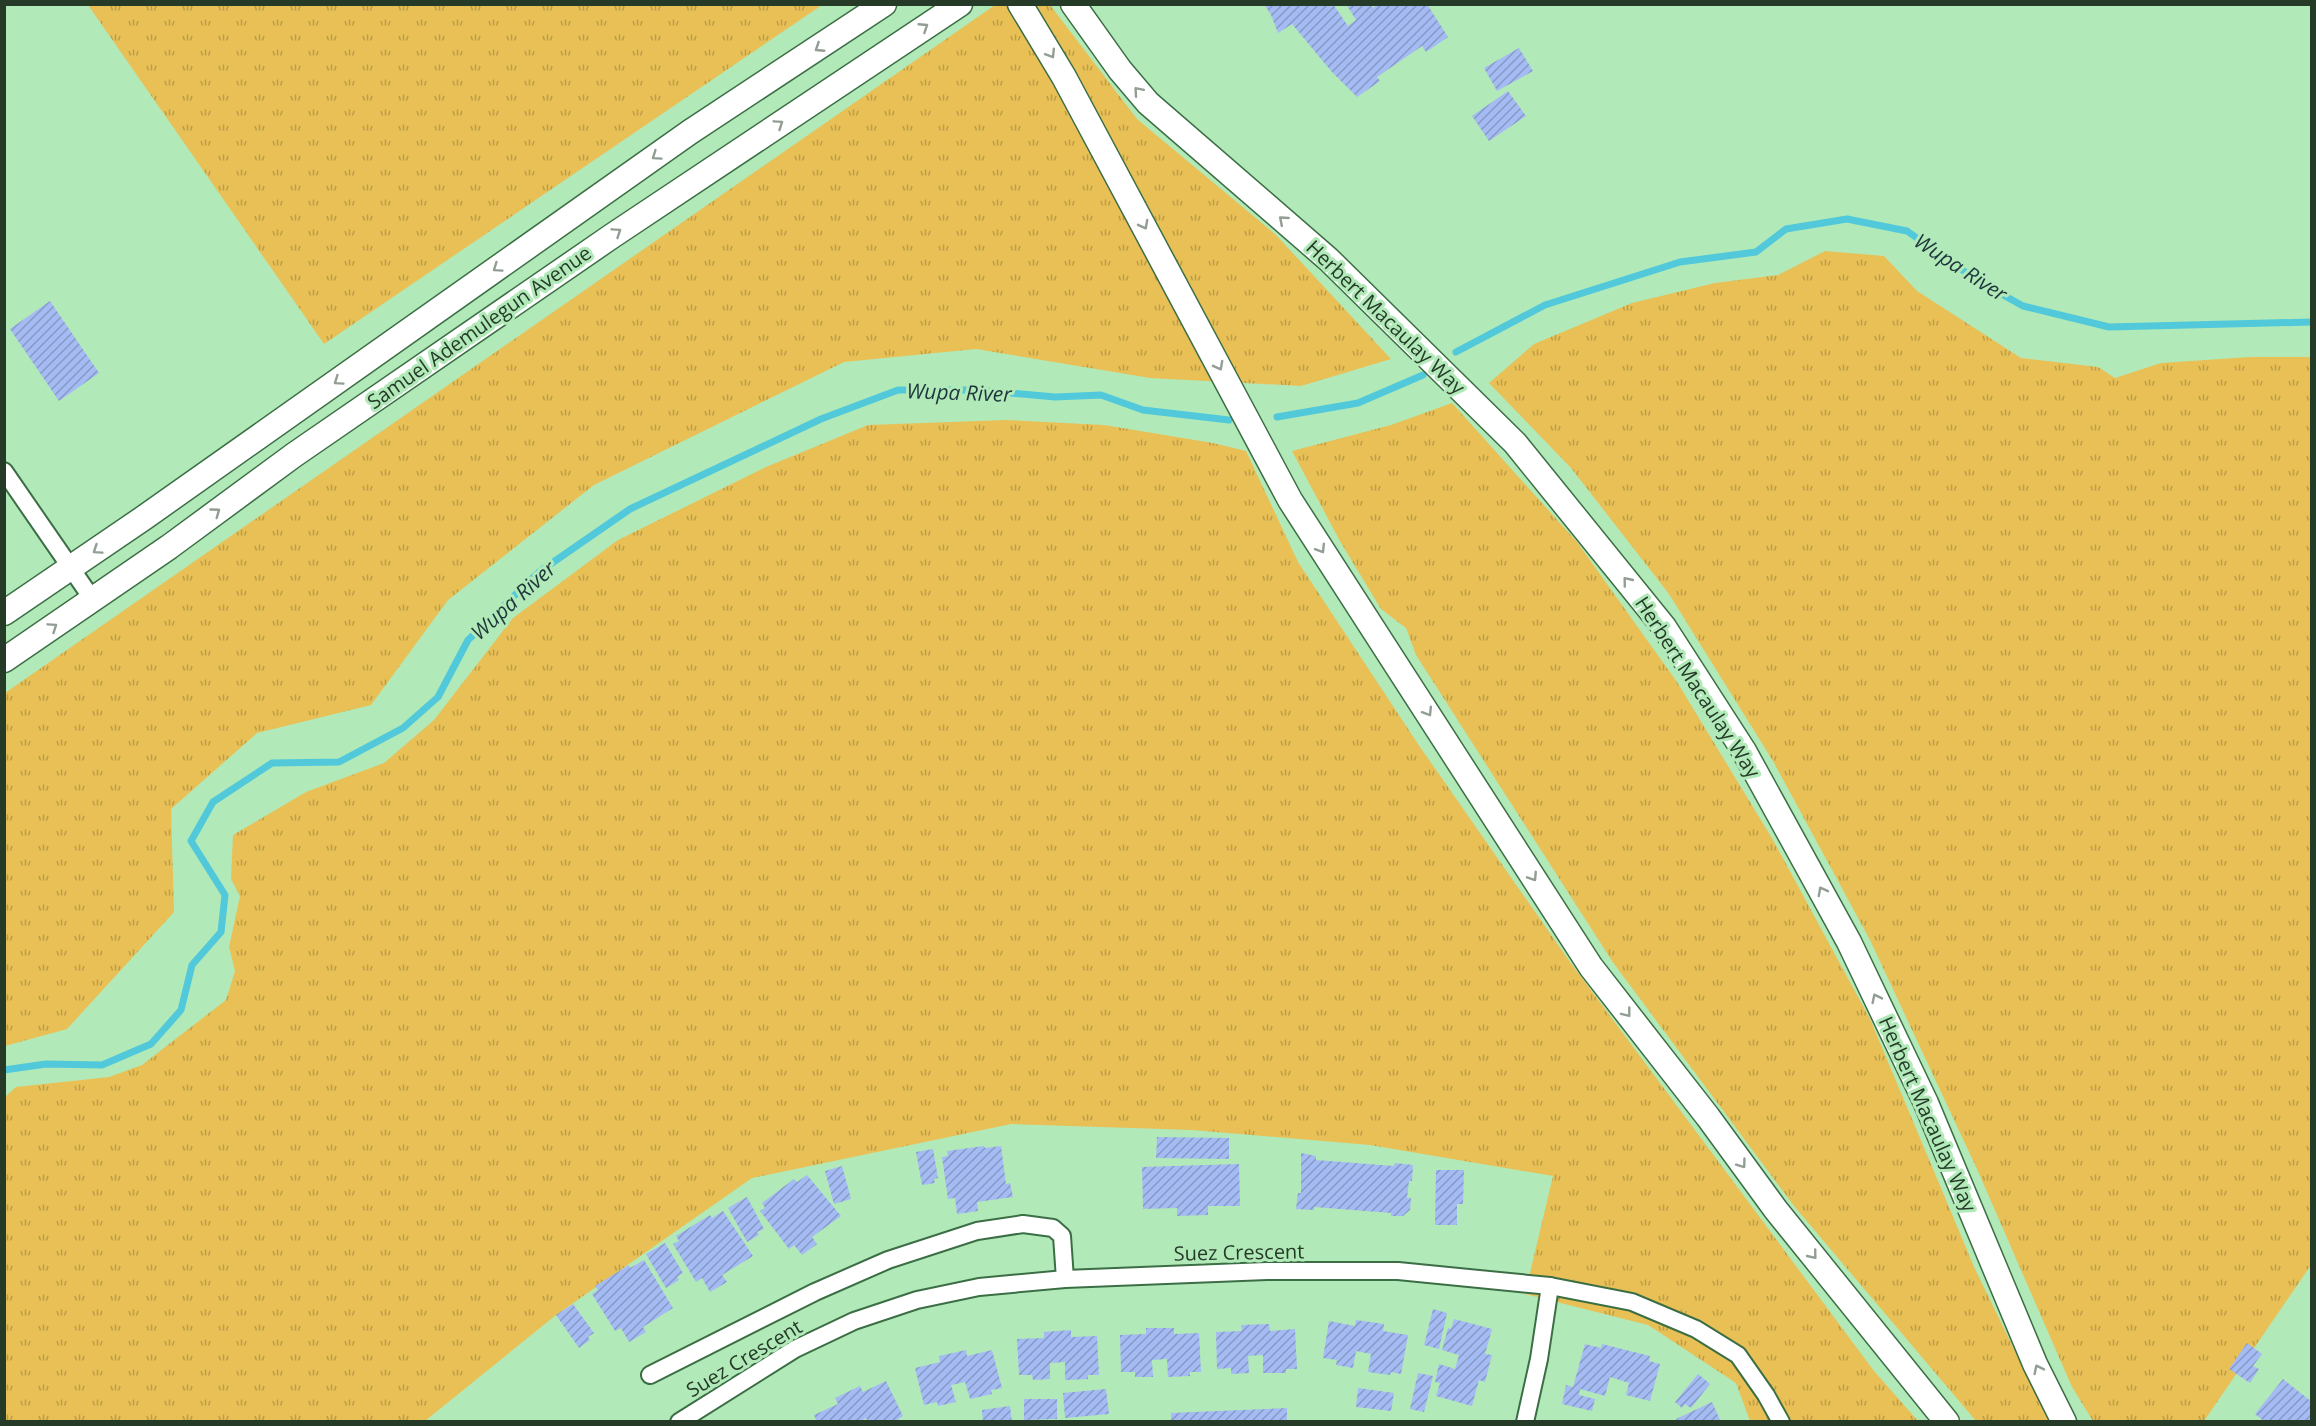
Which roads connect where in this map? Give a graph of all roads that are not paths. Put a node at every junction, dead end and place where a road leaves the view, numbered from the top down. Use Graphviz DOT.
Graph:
graph roads {
  1 [pos="960,4"];
  2 [pos="1020,4"];
  3 [pos="1073,4"];
  4 [pos="876,10"];
  5 [pos="4,471"];
  6 [pos="70,569"];
  7 [pos="93,600"];
  8 [pos="4,613"];
  9 [pos="4,660"];
  10 [pos="1065,1279"];
  11 [pos="1550,1286"];
  12 [pos="650,1375"];
  13 [pos="679,1422"];
  14 [pos="1525,1422"];
  15 [pos="1781,1422"];
  16 [pos="1947,1422"];
  17 [pos="2064,1422"];
  7 -- 1 [label="main road, Samuel Ademulegun Avenue, one-way"];
  2 -- 16 [label="main road, one-way"];
  17 -- 3 [label="main road, Herbert Macaulay Way, one-way"];
  4 -- 6 [label="main road, Samuel Ademulegun Avenue, one-way"];
  5 -- 6 [label="street"];
  6 -- 7 [label="street"];
  6 -- 8 [label="main road, Samuel Ademulegun Avenue"];
  9 -- 7 [label="main road, Samuel Ademulegun Avenue, one-way"];
  10 -- 11 [label="street, Suez Crescent"];
  10 -- 12 [label="street"];
  10 -- 13 [label="street, Suez Crescent"];
  11 -- 14 [label="street"];
  11 -- 15 [label="street, Suez Crescent"];
}
